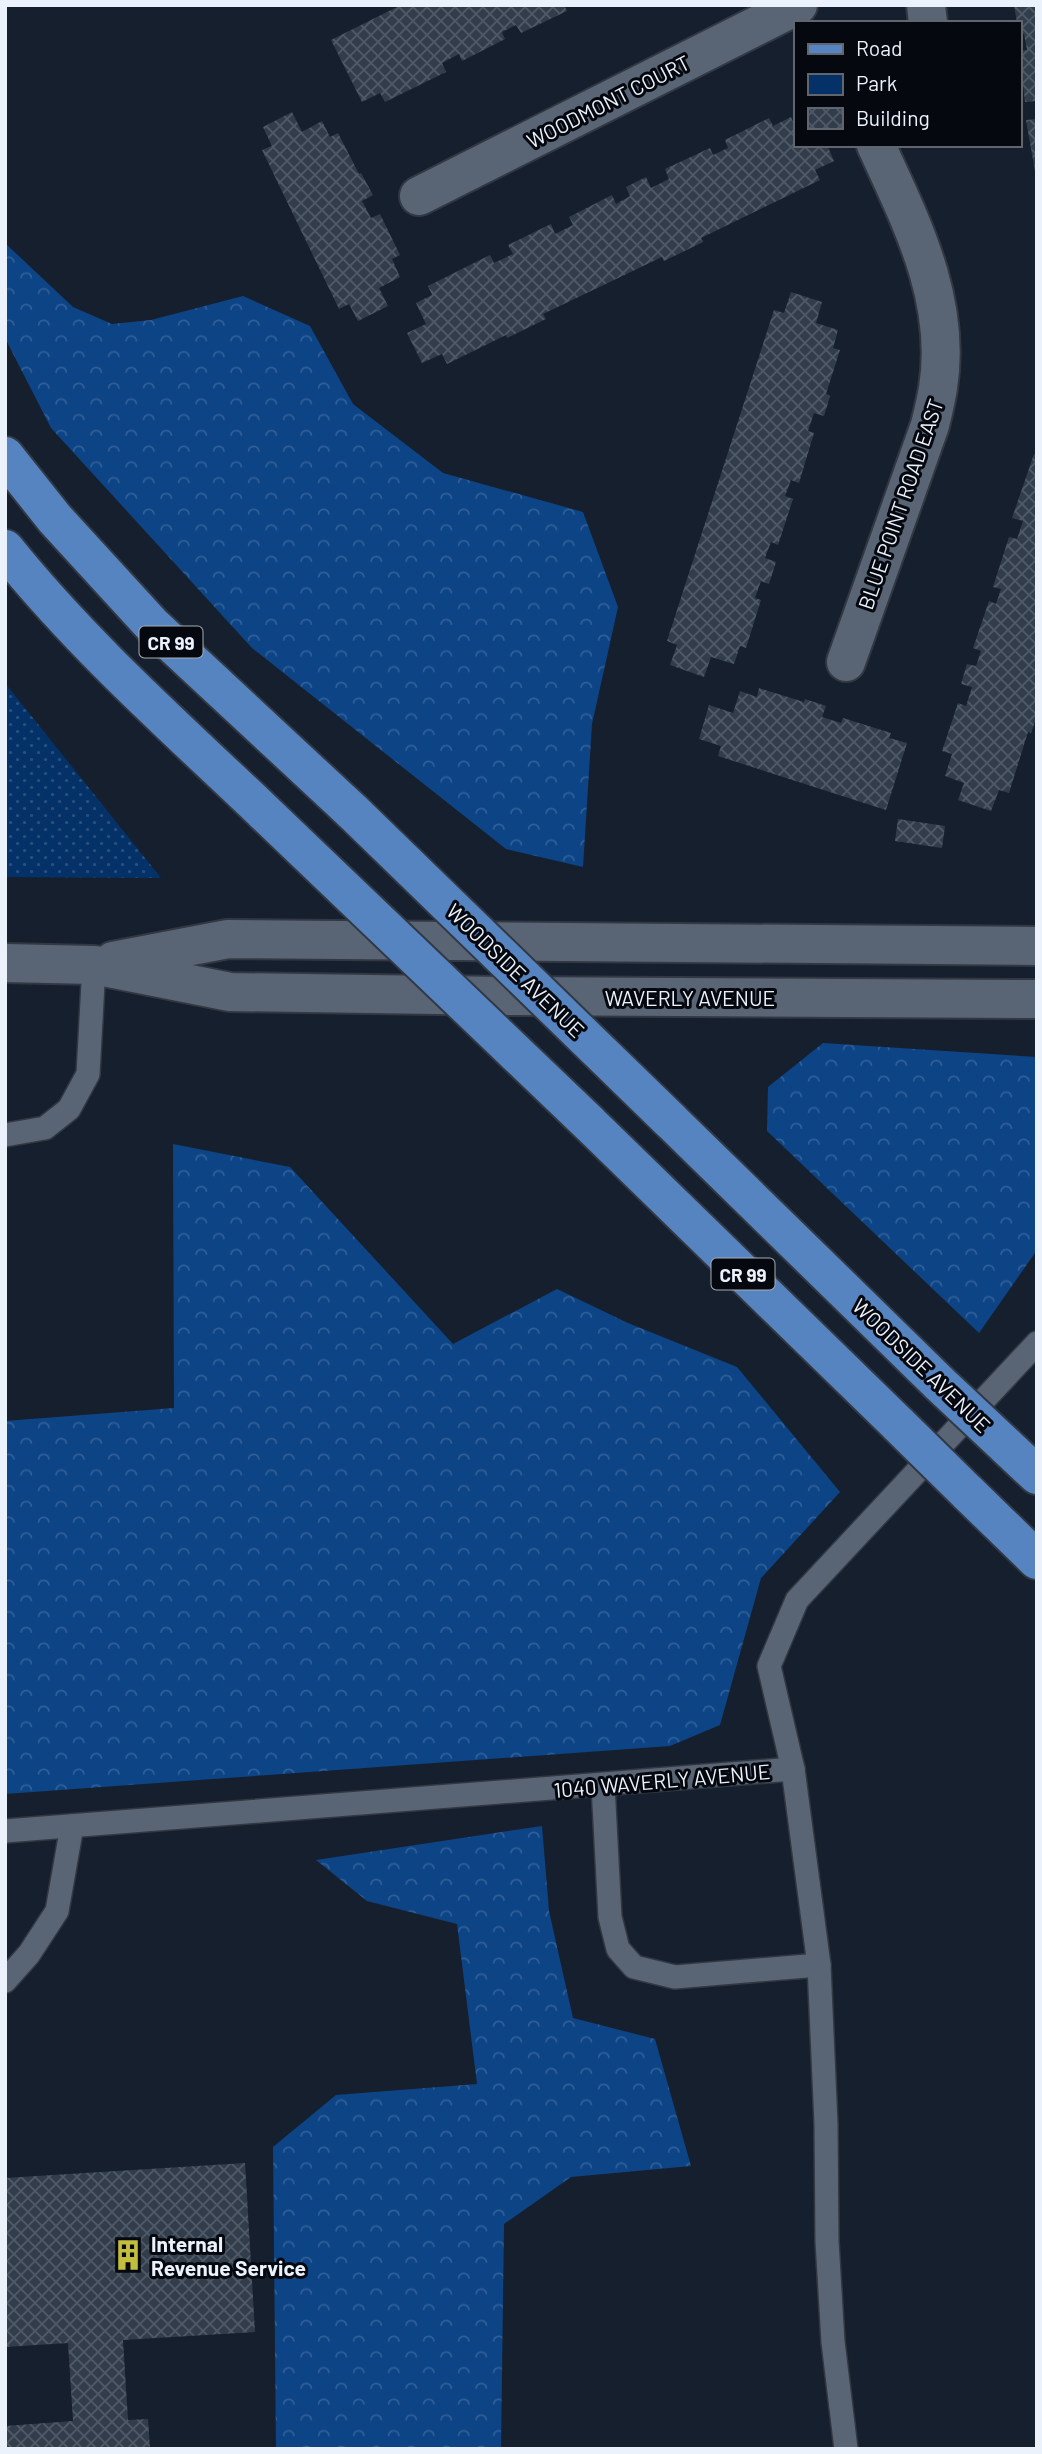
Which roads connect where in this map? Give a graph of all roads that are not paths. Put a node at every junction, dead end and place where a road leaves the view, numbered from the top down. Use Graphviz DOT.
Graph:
graph roads {
  1 [pos="799,5"];
  2 [pos="808,21"];
  3 [pos="877,147"];
  4 [pos="419,197"];
  5 [pos="5,456"];
  6 [pos="5,549"];
  7 [pos="846,662"];
  8 [pos="1037,946"];
  9 [pos="5,963"];
  10 [pos="94,965"];
  11 [pos="1037,999"];
  12 [pos="5,1135"];
  13 [pos="1037,1343"];
  14 [pos="1037,1475"];
  15 [pos="1037,1560"];
  16 [pos="793,1769"];
  17 [pos="603,1785"];
  18 [pos="72,1826"];
  19 [pos="5,1831"];
  20 [pos="819,1965"];
  21 [pos="5,1981"];
  22 [pos="846,2449"];
  1 -- 2 [label="main road"];
  1 -- 4 [label="main road, WOODMONT COURT"];
  3 -- 7 [label="main road, BLUE POINT ROAD EAST"];
  5 -- 14 [label="main road, WOODSIDE AVENUE / CR 99, bridge"];
  6 -- 15 [label="main road, CR 99, bridge"];
  8 -- 10 [label="main road, WAVERLY AVENUE"];
  9 -- 10 [label="main road, WAVERLY AVENUE"];
  10 -- 11 [label="main road, WAVERLY AVENUE"];
  10 -- 12 [label="lane"];
  13 -- 16 [label="lane, 1040 WAVERLY AVENUE"];
  16 -- 17 [label="lane, 1040 WAVERLY AVENUE"];
  16 -- 20 [label="lane"];
  17 -- 18 [label="lane, 1040 WAVERLY AVENUE"];
  17 -- 20 [label="lane"];
  18 -- 19 [label="lane, 1040 WAVERLY AVENUE"];
  18 -- 21 [label="lane"];
  20 -- 22 [label="lane"];
}
